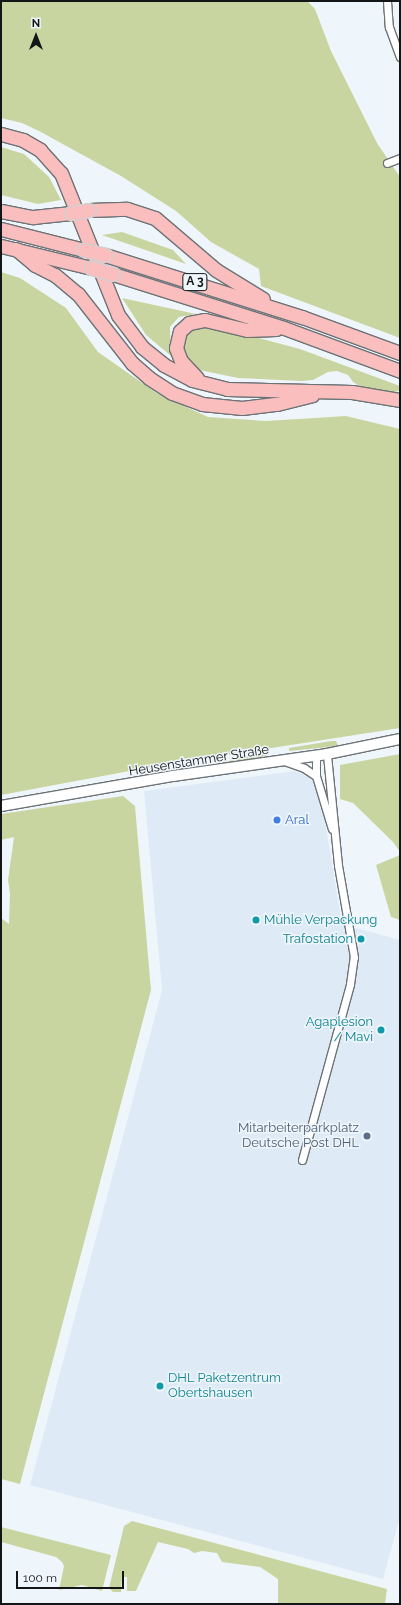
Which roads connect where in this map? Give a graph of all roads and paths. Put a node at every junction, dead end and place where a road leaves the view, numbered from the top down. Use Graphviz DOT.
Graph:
graph roads {
  1 [pos="387,1"];
  2 [pos="400,57"];
  3 [pos="5,135"];
  4 [pos="400,158"];
  5 [pos="386,163"];
  6 [pos="1,211"];
  7 [pos="1,229"];
  8 [pos="1,246"];
  9 [pos="16,249"];
  10 [pos="284,311"];
  11 [pos="284,328"];
  12 [pos="400,353"];
  13 [pos="400,371"];
  14 [pos="203,384"];
  15 [pos="331,390"];
  16 [pos="400,400"];
  17 [pos="400,740"];
  18 [pos="326,754"];
  19 [pos="316,756"];
  20 [pos="284,761"];
  21 [pos="316,776"];
  22 [pos="1,806"];
  23 [pos="334,831"];
  24 [pos="302,1160"];
  1 -- 2 [label="street"];
  3 -- 14 [label="highway"];
  4 -- 5 [label="street"];
  6 -- 10 [label="highway, bridge"];
  7 -- 10 [label="highway, A 3, bridge"];
  8 -- 9 [label="highway, A 3"];
  9 -- 11 [label="highway, A 3, bridge"];
  9 -- 15 [label="highway"];
  10 -- 12 [label="highway, A 3"];
  11 -- 13 [label="highway, A 3"];
  11 -- 14 [label="highway"];
  14 -- 15 [label="highway"];
  15 -- 16 [label="highway"];
  17 -- 18 [label="main road, Heusenstammer Straße"];
  18 -- 19 [label="main road, Heusenstammer Straße"];
  18 -- 23 [label="street"];
  19 -- 20 [label="main road, Heusenstammer Straße"];
  19 -- 21 [label="street"];
  20 -- 21 [label="street"];
  20 -- 22 [label="main road, Heusenstammer Straße"];
  21 -- 23 [label="street"];
  23 -- 24 [label="street"];
}
